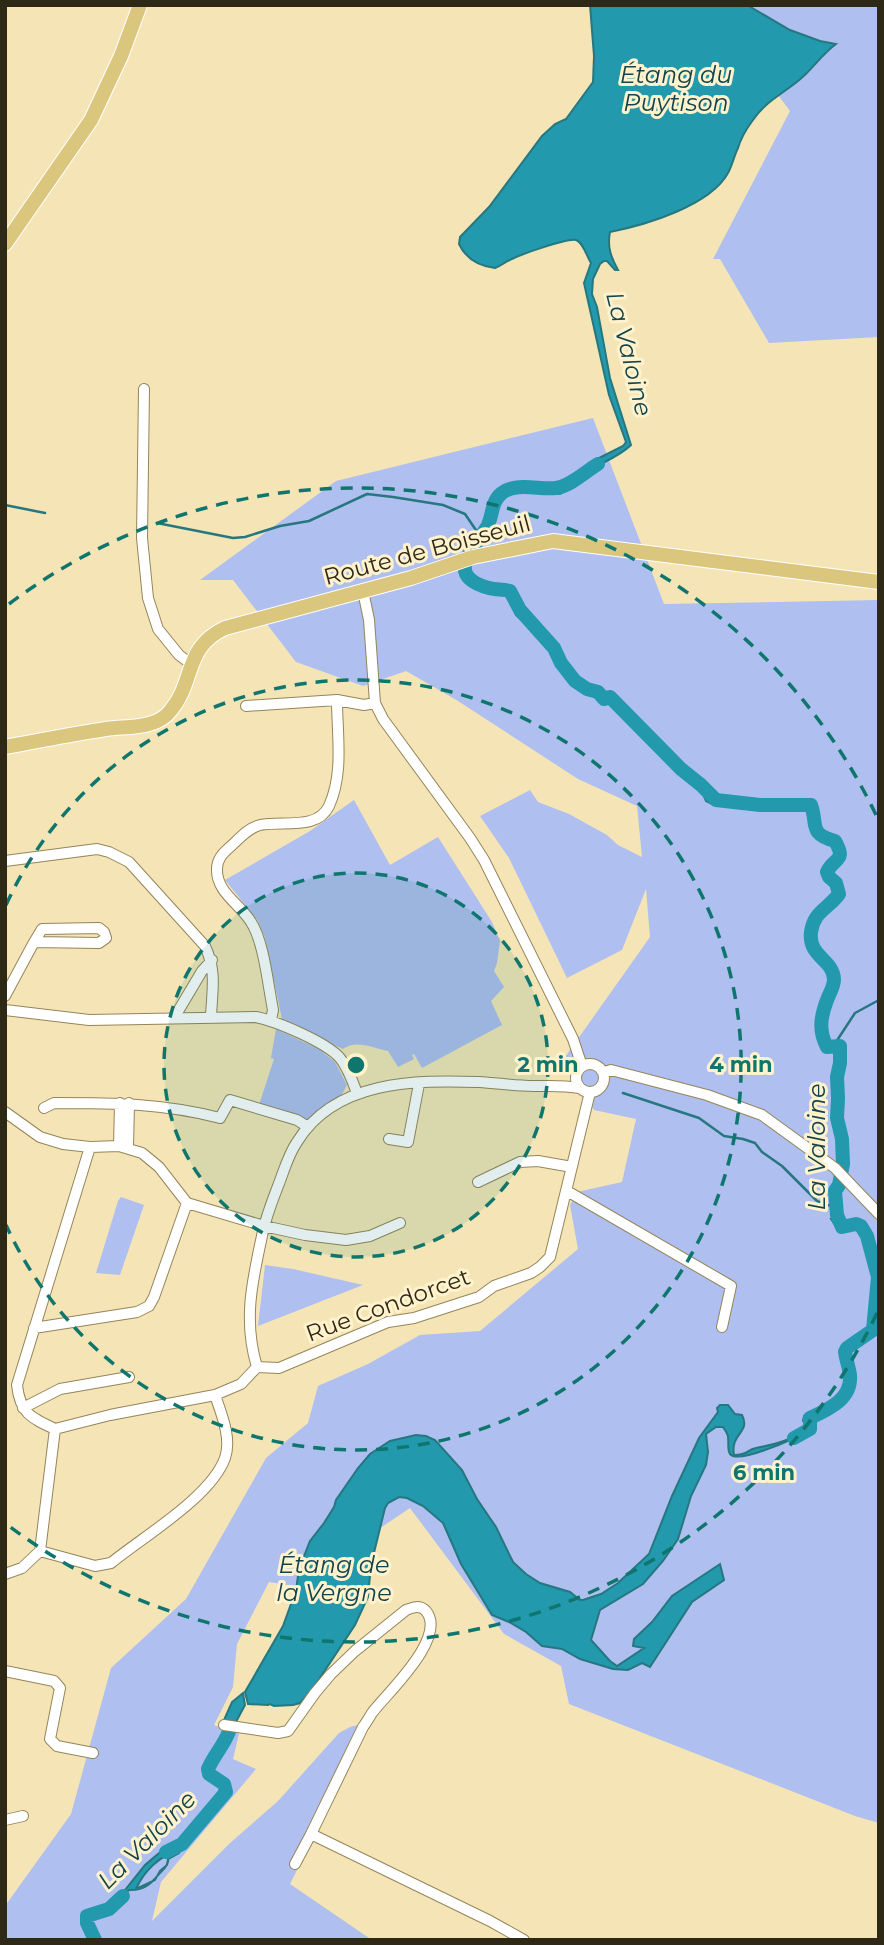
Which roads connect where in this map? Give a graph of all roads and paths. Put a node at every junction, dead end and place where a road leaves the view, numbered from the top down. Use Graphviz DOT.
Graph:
graph roads {
  1 [pos="140,5"];
  2 [pos="5,244"];
  3 [pos="144,389"];
  4 [pos="879,582"];
  5 [pos="363,591"];
  6 [pos="191,664"];
  7 [pos="337,700"];
  8 [pos="375,703"];
  9 [pos="246,706"];
  10 [pos="5,747"];
  11 [pos="5,861"];
  12 [pos="35,942"];
  13 [pos="212,960"];
  14 [pos="5,996"];
  15 [pos="5,1010"];
  16 [pos="211,1017"];
  17 [pos="174,1018"];
  18 [pos="271,1020"];
  19 [pos="573,1039"];
  20 [pos="582,1066"];
  21 [pos="601,1073"];
  22 [pos="419,1084"];
  23 [pos="582,1086"];
  24 [pos="357,1093"];
  25 [pos="125,1103"];
  26 [pos="44,1108"];
  27 [pos="5,1112"];
  28 [pos="308,1127"];
  29 [pos="389,1139"];
  30 [pos="90,1147"];
  31 [pos="124,1147"];
  32 [pos="572,1167"];
  33 [pos="478,1182"];
  34 [pos="567,1191"];
  35 [pos="187,1203"];
  36 [pos="879,1214"];
  37 [pos="400,1223"];
  38 [pos="264,1226"];
  39 [pos="722,1327"];
  40 [pos="34,1328"];
  41 [pos="257,1367"];
  42 [pos="129,1377"];
  43 [pos="215,1395"];
  44 [pos="23,1408"];
  45 [pos="55,1429"];
  46 [pos="40,1552"];
  47 [pos="5,1574"];
  48 [pos="5,1671"];
  49 [pos="223,1725"];
  50 [pos="93,1753"];
  51 [pos="23,1816"];
  52 [pos="5,1819"];
  53 [pos="311,1834"];
  54 [pos="295,1864"];
  55 [pos="524,1940"];
  1 -- 2 [label="main road"];
  3 -- 6 [label="street"];
  4 -- 5 [label="main road, Route de Boisseuil"];
  5 -- 6 [label="main road, Route de Boisseuil"];
  5 -- 8 [label="street"];
  6 -- 10 [label="main road, Route de Boisseuil"];
  7 -- 8 [label="street"];
  7 -- 9 [label="street"];
  7 -- 18 [label="street"];
  8 -- 19 [label="street"];
  11 -- 13 [label="street"];
  12 -- 12 [label="street"];
  12 -- 14 [label="street"];
  13 -- 16 [label="street"];
  13 -- 17 [label="street"];
  15 -- 17 [label="street"];
  16 -- 17 [label="street"];
  16 -- 18 [label="street"];
  18 -- 24 [label="street"];
  19 -- 20 [label="street"];
  19 -- 21 [label="street"];
  20 -- 21 [label="street"];
  20 -- 23 [label="street"];
  21 -- 23 [label="street"];
  21 -- 36 [label="street"];
  22 -- 23 [label="street"];
  22 -- 24 [label="street"];
  22 -- 29 [label="street"];
  23 -- 32 [label="street"];
  24 -- 28 [label="street"];
  25 -- 26 [label="street"];
  25 -- 28 [label="street"];
  25 -- 31 [label="street"];
  27 -- 30 [label="street"];
  28 -- 38 [label="street"];
  30 -- 31 [label="street"];
  30 -- 40 [label="street"];
  31 -- 35 [label="street"];
  32 -- 33 [label="street"];
  32 -- 34 [label="street"];
  34 -- 39 [label="street"];
  34 -- 41 [label="street, Rue Condorcet"];
  35 -- 38 [label="street"];
  35 -- 40 [label="street"];
  37 -- 38 [label="street"];
  38 -- 41 [label="street"];
  40 -- 44 [label="street"];
  41 -- 43 [label="street"];
  42 -- 44 [label="street"];
  43 -- 45 [label="street"];
  43 -- 46 [label="street"];
  44 -- 45 [label="street"];
  45 -- 46 [label="street"];
  46 -- 47 [label="street"];
  48 -- 50 [label="street"];
  49 -- 53 [label="street"];
  51 -- 52 [label="street"];
  53 -- 54 [label="street"];
  53 -- 55 [label="street"];
}
